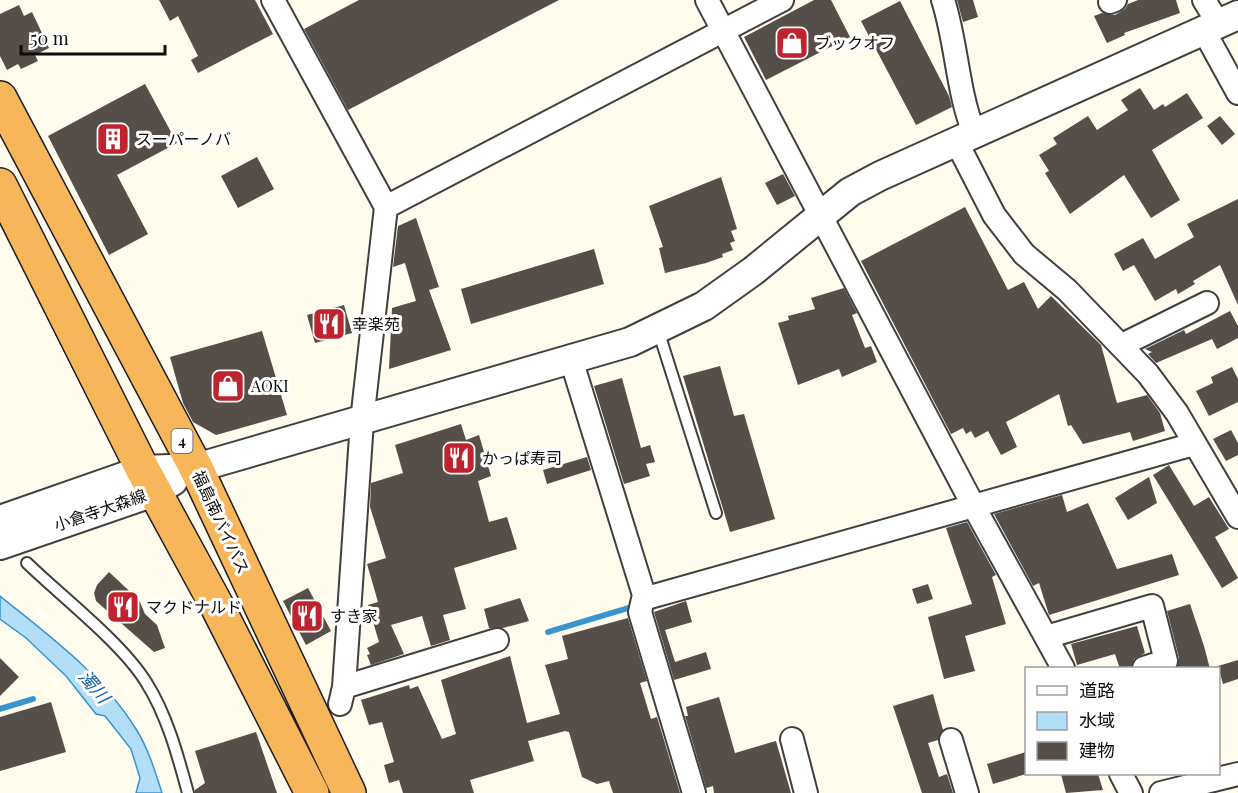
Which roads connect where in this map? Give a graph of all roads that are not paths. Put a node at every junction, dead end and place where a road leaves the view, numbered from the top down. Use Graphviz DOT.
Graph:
graph roads {
  1 [pos="273,0"];
  2 [pos="707,0"];
  3 [pos="782,0"];
  4 [pos="943,0"];
  5 [pos="1216,17"];
  6 [pos="723,31"];
  7 [pos="1238,93"];
  8 [pos="0,98"];
  9 [pos="965,137"];
  10 [pos="0,184"];
  11 [pos="386,207"];
  12 [pos="820,218"];
  13 [pos="1207,303"];
  14 [pos="658,330"];
  15 [pos="1122,345"];
  16 [pos="571,359"];
  17 [pos="362,421"];
  18 [pos="1194,444"];
  19 [pos="196,468"];
  20 [pos="1229,479"];
  21 [pos="149,481"];
  22 [pos="973,505"];
  23 [pos="716,513"];
  24 [pos="1238,517"];
  25 [pos="10,542"];
  26 [pos="643,599"];
  27 [pos="1046,638"];
  28 [pos="497,640"];
  29 [pos="1062,667"];
  30 [pos="1150,667"];
  31 [pos="792,739"];
  32 [pos="951,740"];
  33 [pos="1238,774"];
  34 [pos="1121,775"];
  35 [pos="188,793"];
  36 [pos="312,793"];
  37 [pos="349,793"];
  38 [pos="694,793"];
  39 [pos="806,793"];
  40 [pos="967,793"];
  41 [pos="1131,793"];
  42 [pos="1161,793"];
  1 -- 11 [label="street"];
  2 -- 6 [label="street"];
  3 -- 6 [label="street"];
  4 -- 9 [label="street"];
  5 -- 7 [label="street"];
  5 -- 9 [label="street, 小倉寺大森線"];
  6 -- 11 [label="street"];
  6 -- 12 [label="street"];
  8 -- 19 [label="highway, 福島南バイパス / 4"];
  9 -- 12 [label="street, 小倉寺大森線"];
  9 -- 15 [label="street"];
  10 -- 21 [label="highway"];
  11 -- 17 [label="street"];
  12 -- 14 [label="street, 小倉寺大森線"];
  12 -- 22 [label="street"];
  13 -- 15 [label="street"];
  14 -- 16 [label="street, 小倉寺大森線"];
  14 -- 23 [label="lane"];
  15 -- 18 [label="street"];
  16 -- 17 [label="street, 小倉寺大森線"];
  16 -- 26 [label="street"];
  17 -- 19 [label="street, 小倉寺大森線"];
  17 -- 28 [label="street"];
  18 -- 20 [label="street"];
  18 -- 22 [label="street"];
  19 -- 21 [label="street, 小倉寺大森線"];
  19 -- 37 [label="highway, 福島南バイパス / 4"];
  20 -- 24 [label="street"];
  21 -- 25 [label="street, 小倉寺大森線"];
  21 -- 36 [label="highway"];
  22 -- 26 [label="street"];
  22 -- 27 [label="street"];
  25 -- 35 [label="lane"];
  26 -- 38 [label="street"];
  27 -- 29 [label="street"];
  27 -- 30 [label="street"];
  31 -- 39 [label="street"];
  32 -- 40 [label="street"];
  33 -- 42 [label="street"];
  34 -- 41 [label="street"];
}
